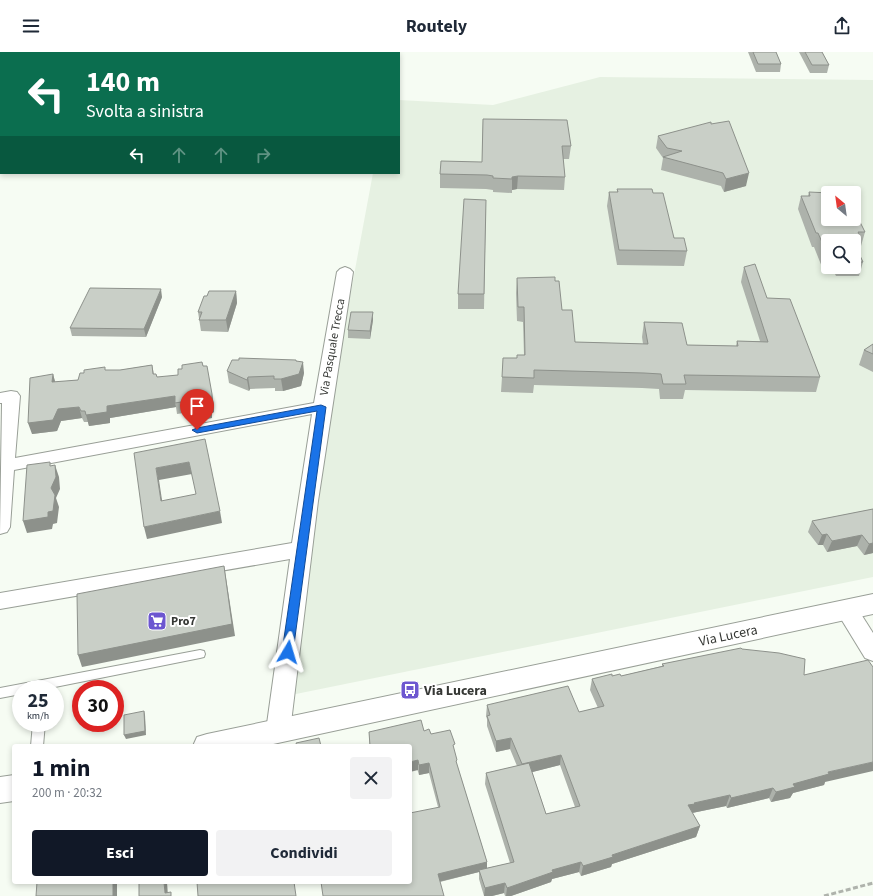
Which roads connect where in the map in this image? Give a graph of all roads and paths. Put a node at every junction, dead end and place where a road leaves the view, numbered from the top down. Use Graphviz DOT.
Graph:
graph roads {
  1 [pos="345,272"];
  2 [pos="0,398"];
  3 [pos="321,407"];
  4 [pos="3,477"];
  5 [pos="0,527"];
  6 [pos="301,549"];
  7 [pos="0,601"];
  8 [pos="873,604"];
  9 [pos="846,609"];
  10 [pos="873,652"];
  11 [pos="200,654"];
  12 [pos="64,682"];
  13 [pos="12,691"];
  14 [pos="0,694"];
  15 [pos="278,731"];
  16 [pos="38,732"];
  17 [pos="37,744"];
  18 [pos="216,744"];
  19 [pos="12,788"];
  20 [pos="0,790"];
  21 [pos="873,883"];
  22 [pos="824,896"];
  1 -- 3 [label="street, Via Pasquale Trecca"];
  2 -- 4 [label="street"];
  3 -- 4 [label="street"];
  3 -- 6 [label="street, Via Pasquale Trecca"];
  4 -- 5 [label="street"];
  6 -- 7 [label="street"];
  6 -- 15 [label="street, Via Pasquale Trecca"];
  8 -- 9 [label="main road, Via Lucera"];
  9 -- 10 [label="street"];
  9 -- 15 [label="main road, Via Lucera"];
  11 -- 12 [label="lane"];
  13 -- 14 [label="lane"];
  15 -- 18 [label="main road, Via Lucera"];
  16 -- 17 [label="lane"];
  19 -- 20 [label="main road"];
  21 -- 22 [label="path"];
}
